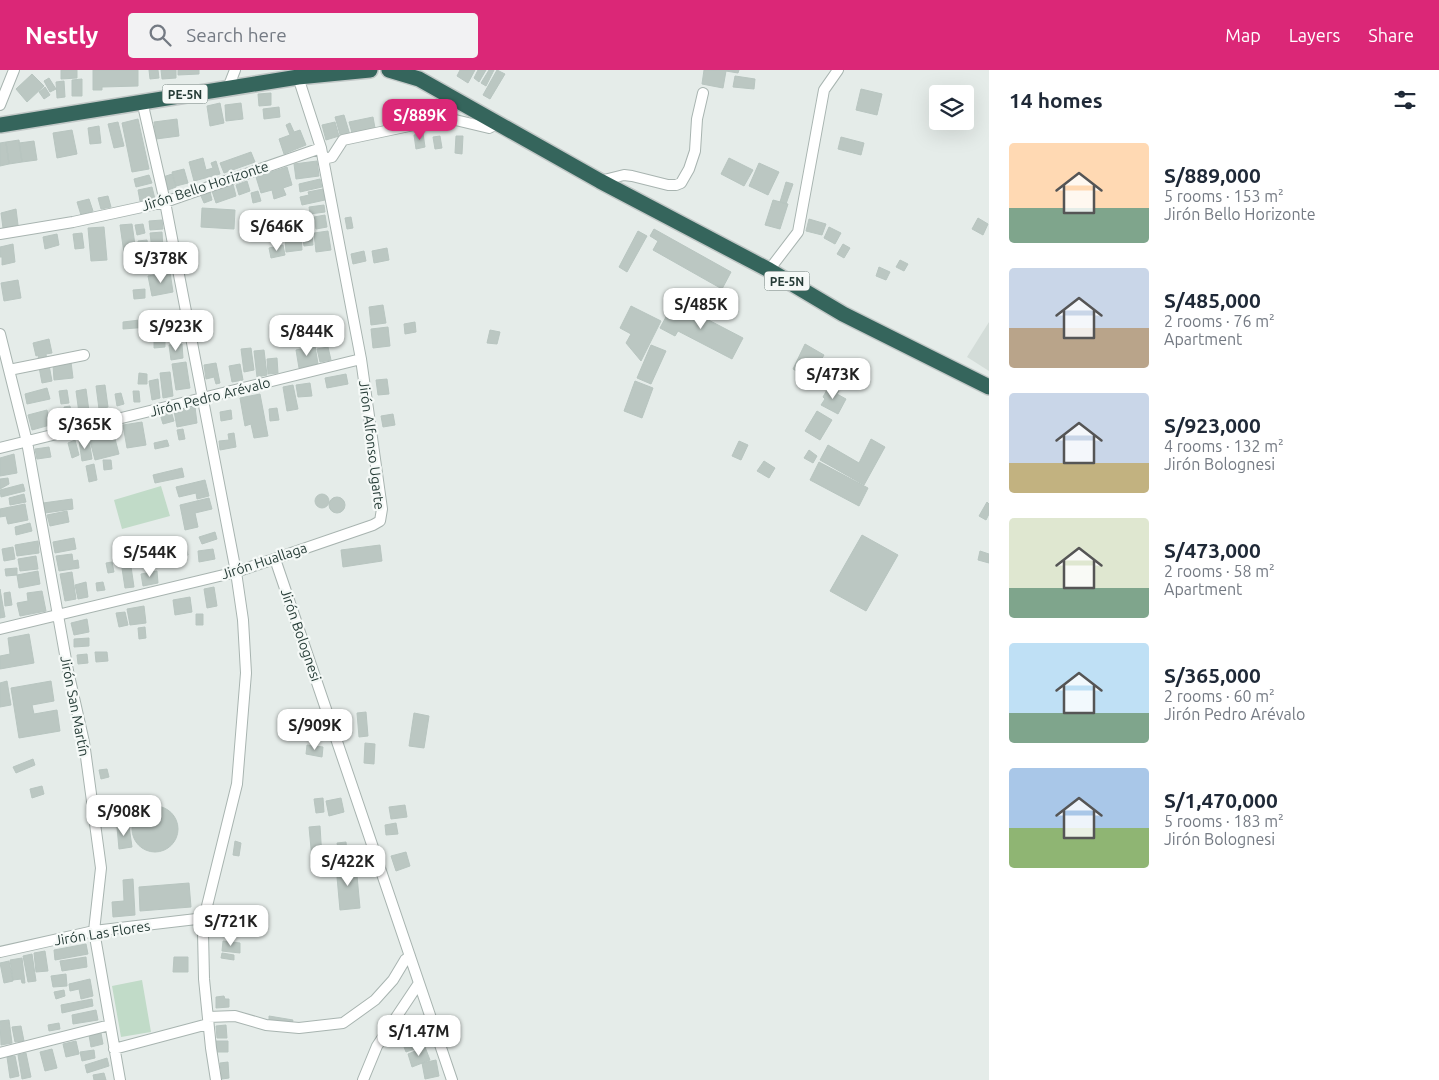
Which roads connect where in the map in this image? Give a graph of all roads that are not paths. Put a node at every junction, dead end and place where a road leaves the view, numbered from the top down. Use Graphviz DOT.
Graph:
graph roads {
  1 [pos="14,70"];
  2 [pos="235,70"];
  3 [pos="370,70"];
  4 [pos="389,70"];
  5 [pos="838,70"];
  6 [pos="420,75"];
  7 [pos="298,77"];
  8 [pos="4,82"];
  9 [pos="228,88"];
  10 [pos="703,93"];
  11 [pos="142,101"];
  12 [pos="0,105"];
  13 [pos="498,123"];
  14 [pos="0,125"];
  15 [pos="321,148"];
  16 [pos="323,159"];
  17 [pos="600,181"];
  18 [pos="165,202"];
  19 [pos="0,234"];
  20 [pos="769,270"];
  21 [pos="0,334"];
  22 [pos="84,356"];
  23 [pos="361,359"];
  24 [pos="9,370"];
  25 [pos="989,387"];
  26 [pos="202,398"];
  27 [pos="27,442"];
  28 [pos="0,448"];
  29 [pos="380,521"];
  30 [pos="275,559"];
  31 [pos="236,572"];
  32 [pos="59,616"];
  33 [pos="0,629"];
  34 [pos="205,918"];
  35 [pos="94,931"];
  36 [pos="0,952"];
  37 [pos="410,956"];
  38 [pos="419,983"];
  39 [pos="208,1020"];
  40 [pos="110,1025"];
  41 [pos="114,1049"];
  42 [pos="0,1053"];
  43 [pos="120,1080"];
  44 [pos="216,1080"];
  45 [pos="363,1080"];
  46 [pos="452,1080"];
  1 -- 8 [label="street"];
  2 -- 9 [label="street"];
  3 -- 7 [label="highway, PE-5N"];
  4 -- 6 [label="highway, PE-5N"];
  5 -- 20 [label="street"];
  6 -- 13 [label="highway, PE-5N"];
  7 -- 9 [label="highway, PE-5N"];
  7 -- 15 [label="street, Jirón Alfonso Ugarte"];
  8 -- 12 [label="street"];
  9 -- 11 [label="highway, PE-5N"];
  10 -- 17 [label="street"];
  11 -- 14 [label="highway, PE-5N"];
  11 -- 18 [label="street"];
  13 -- 16 [label="street"];
  13 -- 17 [label="highway, PE-5N"];
  15 -- 16 [label="street, Jirón Alfonso Ugarte"];
  15 -- 18 [label="street, Jirón Bello Horizonte"];
  16 -- 23 [label="street, Jirón Alfonso Ugarte"];
  17 -- 20 [label="highway, PE-5N"];
  18 -- 19 [label="street, Jirón Bello Horizonte"];
  18 -- 26 [label="street"];
  20 -- 25 [label="highway, PE-5N"];
  21 -- 24 [label="street, Jirón San Martín"];
  22 -- 24 [label="street"];
  23 -- 26 [label="street, Jirón Pedro Arévalo"];
  23 -- 29 [label="street, Jirón Alfonso Ugarte"];
  24 -- 27 [label="street, Jirón San Martín"];
  26 -- 27 [label="street, Jirón Pedro Arévalo"];
  26 -- 31 [label="street"];
  27 -- 28 [label="street, Jirón Pedro Arévalo"];
  27 -- 32 [label="street, Jirón San Martín"];
  29 -- 30 [label="street, Jirón Huallaga"];
  30 -- 31 [label="street, Jirón Huallaga"];
  30 -- 37 [label="street, Jirón Bolognesi"];
  31 -- 32 [label="street, Jirón Huallaga"];
  31 -- 34 [label="street"];
  32 -- 33 [label="street, Jirón Huallaga"];
  32 -- 35 [label="street, Jirón San Martín"];
  34 -- 35 [label="street, Jirón Las Flores"];
  34 -- 39 [label="street"];
  35 -- 36 [label="street, Jirón Las Flores"];
  35 -- 40 [label="street, Jirón San Martín"];
  37 -- 38 [label="street, Jirón Bolognesi"];
  37 -- 39 [label="street"];
  38 -- 45 [label="street"];
  38 -- 46 [label="street, Jirón Bolognesi"];
  39 -- 41 [label="street"];
  39 -- 44 [label="street"];
  40 -- 41 [label="street, Jirón San Martín"];
  40 -- 42 [label="street"];
  41 -- 43 [label="street, Jirón San Martín"];
}
